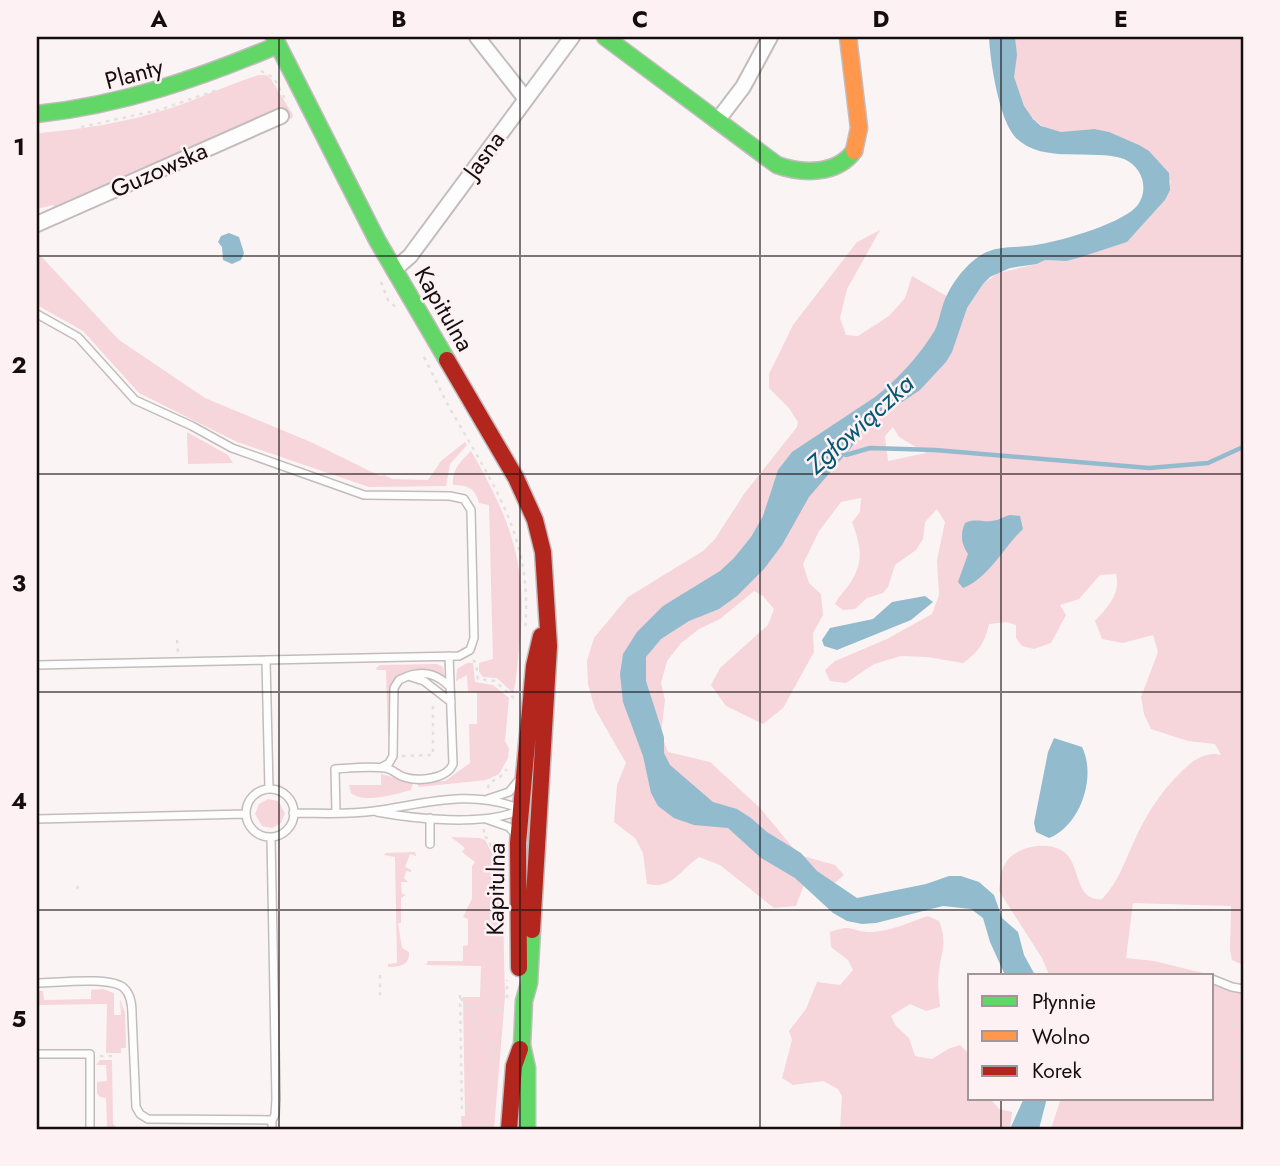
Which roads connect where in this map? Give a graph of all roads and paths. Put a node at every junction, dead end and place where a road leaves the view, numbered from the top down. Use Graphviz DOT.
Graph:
graph roads {
  1 [pos="477,37"];
  2 [pos="572,37"];
  3 [pos="605,37"];
  4 [pos="769,37"];
  5 [pos="848,37"];
  6 [pos="276,41"];
  7 [pos="257,71"];
  8 [pos="525,98"];
  9 [pos="286,111"];
  10 [pos="37,114"];
  11 [pos="717,121"];
  12 [pos="37,224"];
  13 [pos="394,270"];
  14 [pos="381,283"];
  15 [pos="37,314"];
  16 [pos="402,315"];
  17 [pos="424,357"];
  18 [pos="181,393"];
  19 [pos="215,412"];
  20 [pos="547,611"];
  21 [pos="524,639"];
  22 [pos="467,653"];
  23 [pos="449,656"];
  24 [pos="266,660"];
  25 [pos="37,665"];
  26 [pos="408,676"];
  27 [pos="1237,678"];
  28 [pos="1243,679"];
  29 [pos="450,688"];
  30 [pos="518,688"];
  31 [pos="451,702"];
  32 [pos="393,756"];
  33 [pos="525,758"];
  34 [pos="509,765"];
  35 [pos="382,767"];
  36 [pos="541,788"];
  37 [pos="270,789"];
  38 [pos="487,799"];
  39 [pos="522,810"];
  40 [pos="373,811"];
  41 [pos="336,812"];
  42 [pos="293,813"];
  43 [pos="246,814"];
  44 [pos="430,818"];
  45 [pos="37,819"];
  46 [pos="485,819"];
  47 [pos="271,837"];
  48 [pos="518,843"];
  49 [pos="430,844"];
  50 [pos="537,855"];
  51 [pos="504,871"];
  52 [pos="80,881"];
  53 [pos="77,889"];
  54 [pos="380,975"];
  55 [pos="507,978"];
  56 [pos="1214,980"];
  57 [pos="37,983"];
  58 [pos="1243,989"];
  59 [pos="380,995"];
  60 [pos="464,1005"];
  61 [pos="513,1007"];
  62 [pos="505,1021"];
  63 [pos="1232,1025"];
  64 [pos="1243,1026"];
  65 [pos="522,1045"];
  66 [pos="37,1054"];
  67 [pos="502,1055"];
  68 [pos="1237,1057"];
  69 [pos="1243,1057"];
  70 [pos="1243,1063"];
  71 [pos="1243,1069"];
  72 [pos="1243,1105"];
  73 [pos="463,1114"];
  74 [pos="272,1120"];
  75 [pos="90,1129"];
  76 [pos="272,1129"];
  77 [pos="509,1129"];
  78 [pos="527,1129"];
  1 -- 8 [label="street"];
  2 -- 8 [label="street, Jasna"];
  3 -- 11 [label="street"];
  4 -- 11 [label="street"];
  5 -- 11 [label="street"];
  6 -- 10 [label="street, Planty"];
  6 -- 13 [label="street, Kapitulna"];
  7 -- 9 [label="path"];
  8 -- 13 [label="street, Jasna"];
  9 -- 12 [label="street, Guzowska"];
  13 -- 20 [label="street, Kapitulna"];
  14 -- 16 [label="path"];
  15 -- 22 [label="lane"];
  17 -- 21 [label="path"];
  18 -- 19 [label="path"];
  20 -- 33 [label="street, Kapitulna"];
  20 -- 36 [label="street, Kapitulna"];
  22 -- 23 [label="lane"];
  22 -- 30 [label="path"];
  23 -- 24 [label="lane"];
  23 -- 29 [label="lane"];
  24 -- 25 [label="lane"];
  24 -- 37 [label="lane"];
  26 -- 29 [label="lane"];
  26 -- 31 [label="lane"];
  26 -- 32 [label="lane"];
  27 -- 28 [label="path"];
  29 -- 31 [label="lane"];
  31 -- 32 [label="path"];
  31 -- 35 [label="lane"];
  32 -- 35 [label="lane"];
  33 -- 38 [label="lane"];
  33 -- 39 [label="street, Kapitulna"];
  34 -- 38 [label="path"];
  35 -- 41 [label="lane"];
  36 -- 39 [label="lane"];
  36 -- 50 [label="street, Kapitulna"];
  37 -- 42 [label="lane"];
  37 -- 43 [label="lane"];
  38 -- 39 [label="lane"];
  38 -- 40 [label="lane"];
  39 -- 46 [label="lane"];
  39 -- 48 [label="street, Kapitulna"];
  39 -- 50 [label="lane"];
  40 -- 41 [label="lane"];
  40 -- 44 [label="lane"];
  41 -- 42 [label="lane"];
  42 -- 47 [label="lane"];
  43 -- 45 [label="lane"];
  43 -- 47 [label="lane"];
  44 -- 46 [label="lane"];
  44 -- 49 [label="lane"];
  46 -- 48 [label="lane"];
  46 -- 51 [label="path"];
  47 -- 74 [label="lane"];
  48 -- 61 [label="street, Kapitulna"];
  50 -- 61 [label="street, Kapitulna"];
  52 -- 53 [label="path"];
  54 -- 59 [label="path"];
  55 -- 61 [label="path"];
  56 -- 58 [label="lane"];
  57 -- 74 [label="lane"];
  60 -- 61 [label="path"];
  60 -- 67 [label="path"];
  60 -- 73 [label="path"];
  61 -- 62 [label="path"];
  61 -- 65 [label="street, Kapitulna"];
  63 -- 64 [label="path"];
  65 -- 77 [label="street, Kapitulna"];
  65 -- 78 [label="street, Kapitulna"];
  66 -- 75 [label="lane"];
  68 -- 69 [label="path"];
  70 -- 71 [label="path"];
  71 -- 72 [label="path"];
  74 -- 76 [label="lane"];
}
